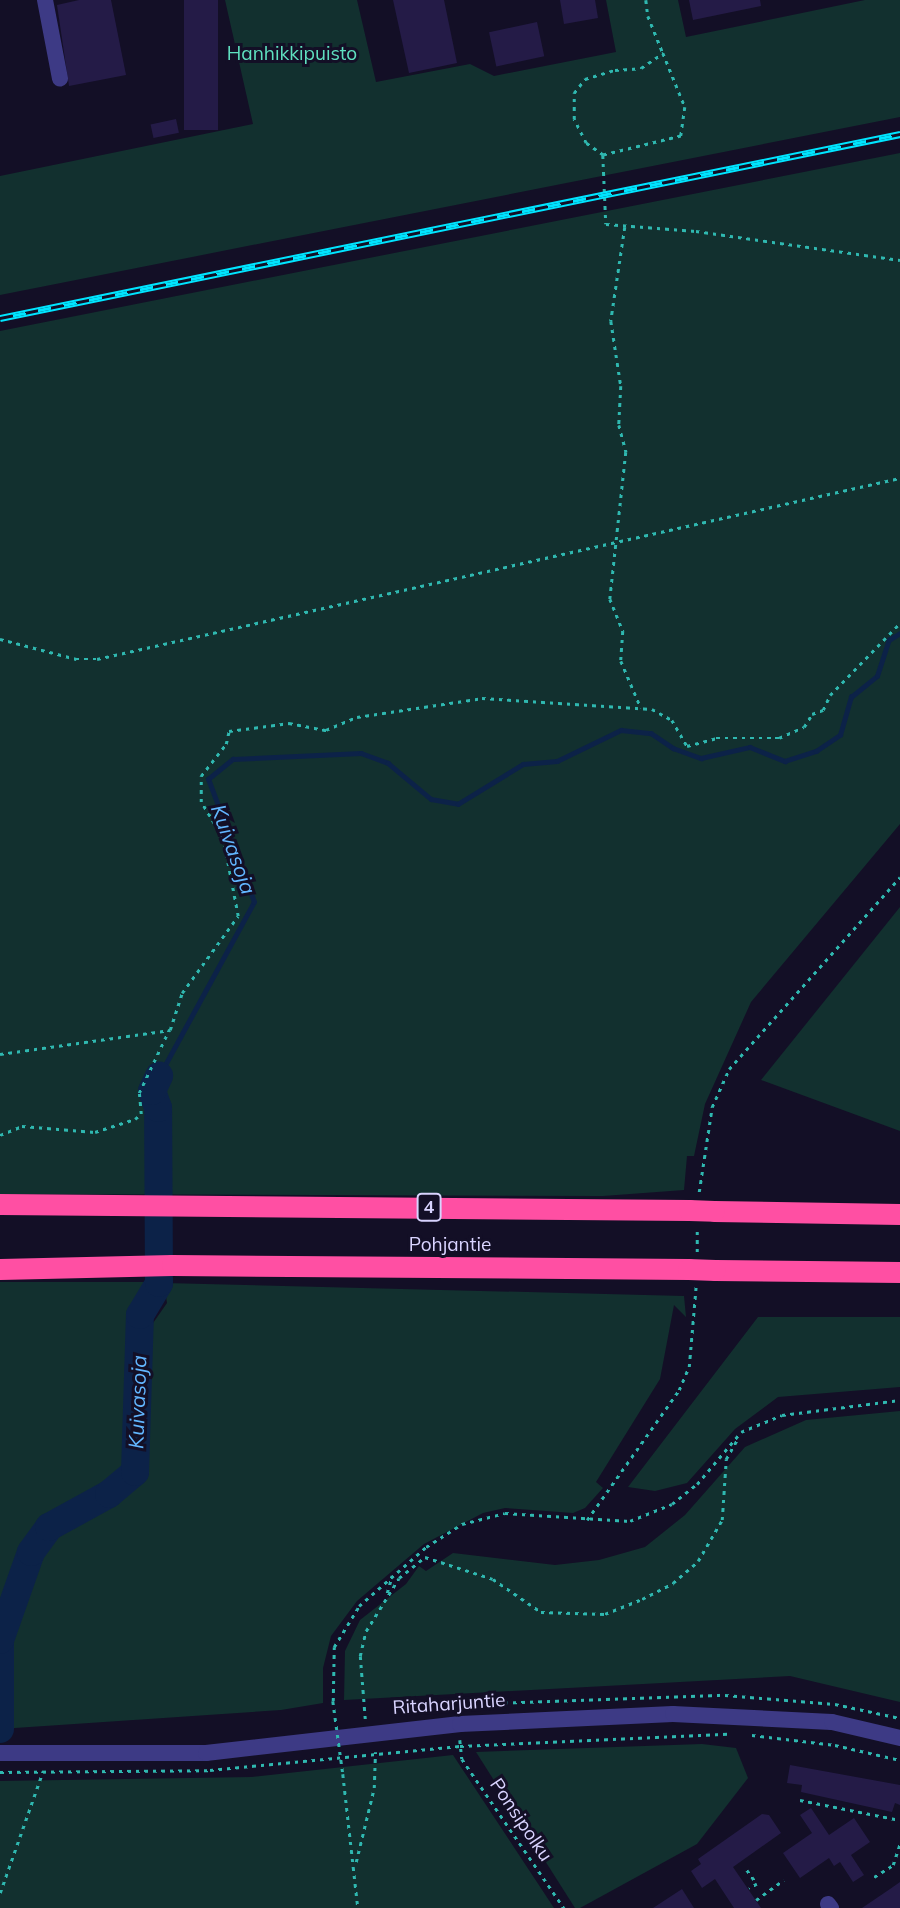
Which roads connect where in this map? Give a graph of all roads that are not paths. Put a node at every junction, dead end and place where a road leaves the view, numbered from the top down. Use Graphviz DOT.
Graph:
graph roads {
  1 [pos="45,0"];
  2 [pos="60,79"];
  3 [pos="0,1204"];
  4 [pos="900,1213"];
  5 [pos="0,1269"];
  6 [pos="900,1272"];
  7 [pos="900,1738"];
  8 [pos="0,1754"];
  1 -- 2 [label="street"];
  3 -- 4 [label="highway, Pohjantie / 4"];
  5 -- 6 [label="highway, Pohjantie"];
  7 -- 8 [label="street, Ritaharjuntie"];
}
